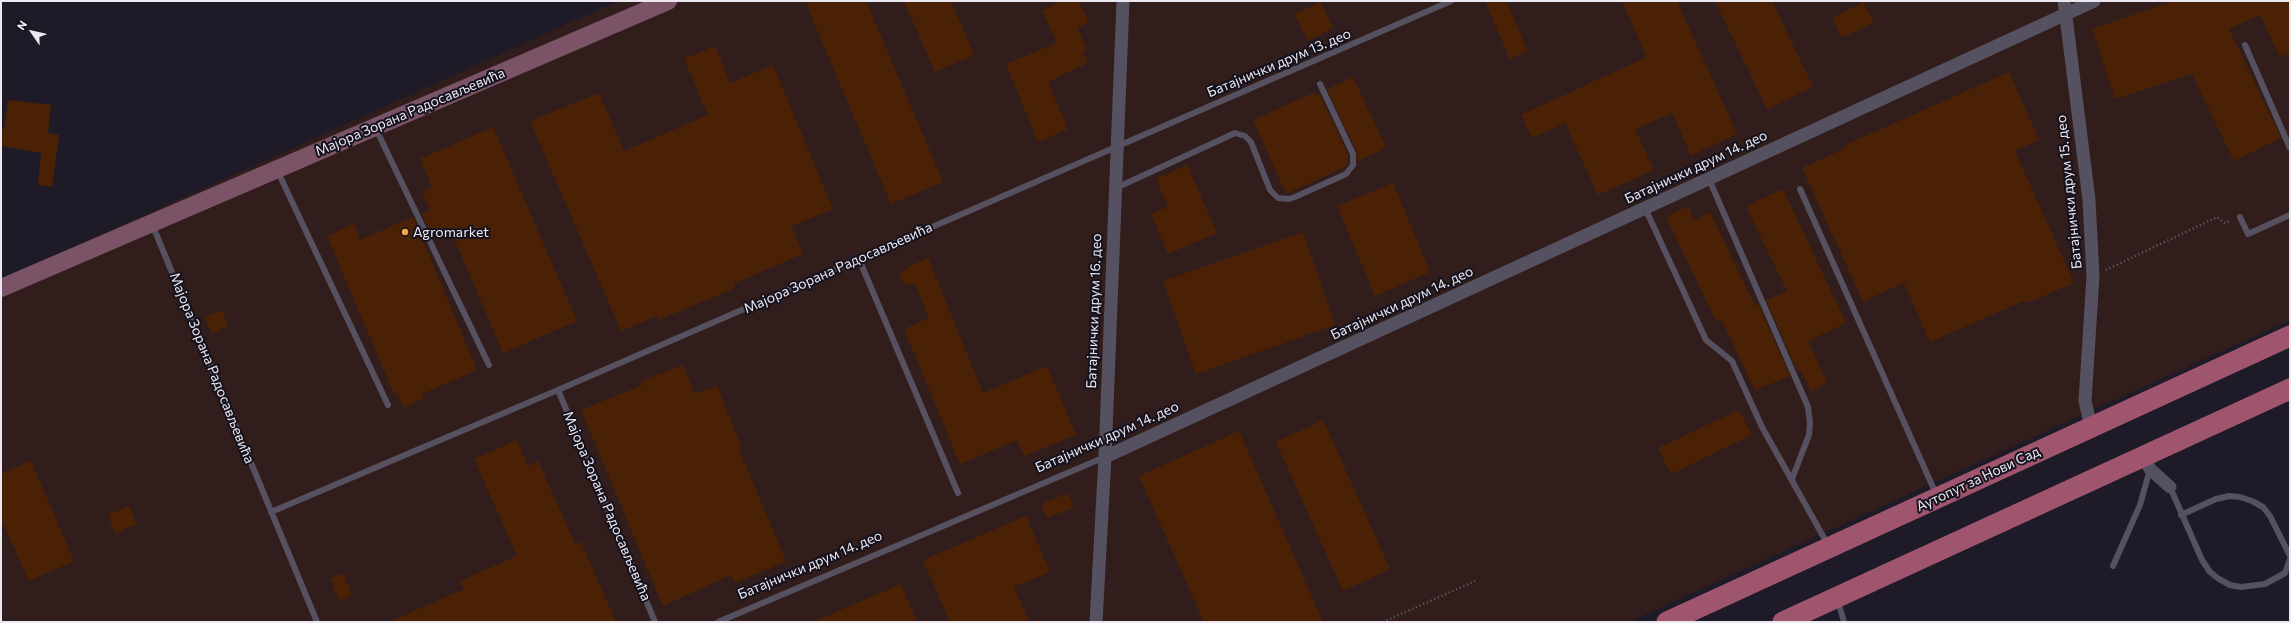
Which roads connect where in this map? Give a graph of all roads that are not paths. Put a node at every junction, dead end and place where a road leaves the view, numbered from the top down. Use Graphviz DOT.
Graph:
graph roads {
  1 [pos="668,1"];
  2 [pos="1123,1"];
  3 [pos="1451,1"];
  4 [pos="2064,1"];
  5 [pos="2094,1"];
  6 [pos="2065,14"];
  7 [pos="2245,45"];
  8 [pos="1320,84"];
  9 [pos="375,127"];
  10 [pos="1116,146"];
  11 [pos="2290,148"];
  12 [pos="277,169"];
  13 [pos="1709,179"];
  14 [pos="1115,189"];
  15 [pos="1800,189"];
  16 [pos="1645,208"];
  17 [pos="2290,215"];
  18 [pos="2240,217"];
  19 [pos="152,223"];
  20 [pos="859,259"];
  21 [pos="1,288"];
  22 [pos="2290,336"];
  23 [pos="489,365"];
  24 [pos="2290,389"];
  25 [pos="558,390"];
  26 [pos="388,405"];
  27 [pos="2090,427"];
  28 [pos="1105,457"];
  29 [pos="2147,462"];
  30 [pos="1792,479"];
  31 [pos="2170,487"];
  32 [pos="958,494"];
  33 [pos="1938,497"];
  34 [pos="271,512"];
  35 [pos="2182,514"];
  36 [pos="1829,547"];
  37 [pos="2290,558"];
  38 [pos="2114,566"];
  39 [pos="1836,598"];
  40 [pos="1796,619"];
  41 [pos="317,622"];
  42 [pos="655,622"];
  43 [pos="718,622"];
  44 [pos="1096,622"];
  45 [pos="1667,622"];
  46 [pos="1844,622"];
  1 -- 9 [label="main road, Мајора Зорана Радосављевића"];
  2 -- 10 [label="street, Батајнички друм 16. део"];
  3 -- 10 [label="lane, Батајнички друм 13. део"];
  4 -- 6 [label="street, Батајнички друм 15. део"];
  5 -- 6 [label="street, Батајнички друм 14. део"];
  6 -- 13 [label="street, Батајнички друм 14. део"];
  6 -- 27 [label="street, Батајнички друм 15. део"];
  7 -- 11 [label="lane"];
  8 -- 14 [label="lane"];
  9 -- 12 [label="main road, Мајора Зорана Радосављевића"];
  9 -- 23 [label="lane"];
  10 -- 14 [label="street, Батајнички друм 16. део"];
  10 -- 20 [label="lane, Мајора Зорана Радосављевића"];
  12 -- 19 [label="main road, Мајора Зорана Радосављевића"];
  12 -- 26 [label="lane"];
  13 -- 16 [label="street, Батајнички друм 14. део"];
  13 -- 30 [label="lane"];
  14 -- 28 [label="street, Батајнички друм 16. део"];
  15 -- 33 [label="lane"];
  16 -- 28 [label="street, Батајнички друм 14. део"];
  16 -- 30 [label="lane"];
  17 -- 18 [label="lane"];
  19 -- 21 [label="main road, Мајора Зорана Радосављевића"];
  19 -- 34 [label="lane, Мајора Зорана Радосављевића"];
  20 -- 25 [label="lane, Мајора Зорана Радосављевића"];
  20 -- 32 [label="lane"];
  22 -- 27 [label="main road, Аутопут за Нови Сад"];
  24 -- 29 [label="main road"];
  25 -- 34 [label="lane, Мајора Зорана Радосављевића"];
  25 -- 42 [label="lane, Мајора Зорана Радосављевића"];
  27 -- 33 [label="main road, Аутопут за Нови Сад"];
  28 -- 43 [label="lane, Батајнички друм 14. део"];
  28 -- 44 [label="street, Батајнички друм 16. део"];
  29 -- 31 [label="street"];
  29 -- 38 [label="lane"];
  29 -- 39 [label="main road"];
  30 -- 36 [label="lane"];
  31 -- 35 [label="lane"];
  33 -- 36 [label="main road, Аутопут за Нови Сад"];
  34 -- 41 [label="lane, Мајора Зорана Радосављевића"];
  35 -- 37 [label="lane"];
  35 -- 37 [label="lane"];
  36 -- 45 [label="main road, Аутопут за Нови Сад"];
  39 -- 40 [label="main road"];
  39 -- 46 [label="lane"];
}
